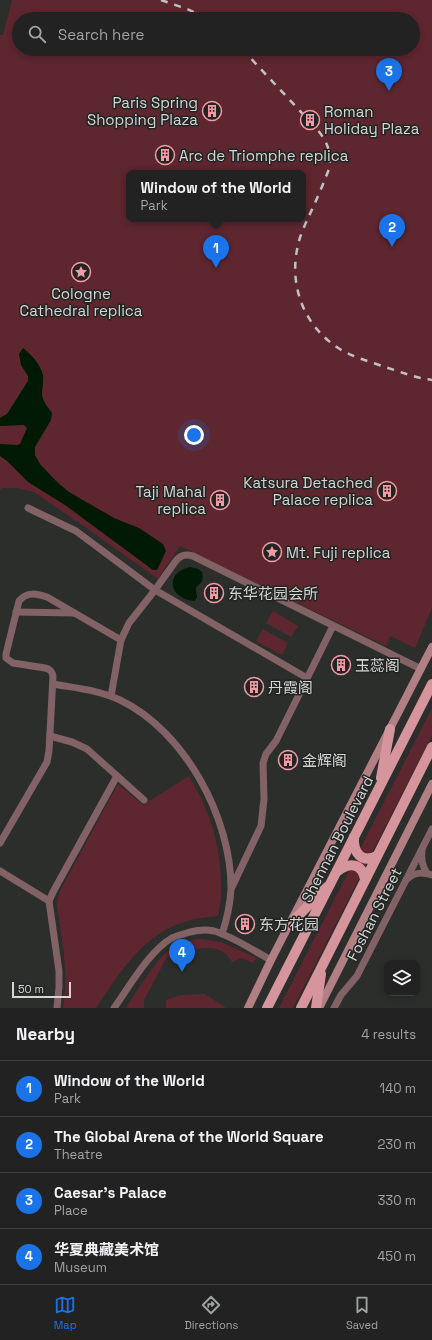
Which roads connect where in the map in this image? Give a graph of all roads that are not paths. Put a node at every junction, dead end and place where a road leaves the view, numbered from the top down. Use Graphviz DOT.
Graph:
graph roads {
  1 [pos="28,508"];
  2 [pos="155,590"];
  3 [pos="16,612"];
  4 [pos="74,613"];
  5 [pos="333,626"];
  6 [pos="122,640"];
  7 [pos="432,647"];
  8 [pos="421,669"];
  9 [pos="307,678"];
  10 [pos="53,684"];
  11 [pos="432,684"];
  12 [pos="111,696"];
  13 [pos="390,729"];
  14 [pos="50,736"];
  15 [pos="432,747"];
  16 [pos="117,776"];
  17 [pos="432,784"];
  18 [pos="378,790"];
  19 [pos="144,800"];
  20 [pos="432,829"];
  21 [pos="354,837"];
  22 [pos="0,843"];
  23 [pos="422,848"];
  24 [pos="377,856"];
  25 [pos="0,872"];
  26 [pos="429,874"];
  27 [pos="336,875"];
  28 [pos="365,879"];
  29 [pos="406,881"];
  30 [pos="231,889"];
  31 [pos="49,902"];
  32 [pos="289,925"];
  33 [pos="222,934"];
  34 [pos="271,960"];
  35 [pos="323,964"];
  36 [pos="56,1008"];
  37 [pos="114,1008"];
  38 [pos="248,1008"];
  39 [pos="267,1008"];
  40 [pos="301,1008"];
  41 [pos="316,1008"];
  42 [pos="319,1008"];
  43 [pos="334,1008"];
  1 -- 2 [label="street"];
  2 -- 5 [label="street"];
  2 -- 6 [label="street"];
  2 -- 9 [label="street"];
  3 -- 4 [label="street"];
  3 -- 4 [label="street"];
  3 -- 10 [label="street"];
  4 -- 6 [label="street"];
  5 -- 8 [label="street"];
  5 -- 9 [label="street"];
  6 -- 12 [label="street"];
  7 -- 8 [label="main road"];
  8 -- 13 [label="main road"];
  9 -- 30 [label="street"];
  10 -- 12 [label="street"];
  10 -- 14 [label="street"];
  11 -- 18 [label="main road, Shennan Boulevard"];
  12 -- 30 [label="street"];
  13 -- 18 [label="main road"];
  13 -- 32 [label="main road"];
  14 -- 16 [label="street"];
  14 -- 22 [label="street"];
  15 -- 24 [label="main road"];
  16 -- 19 [label="street"];
  16 -- 31 [label="street"];
  17 -- 42 [label="main road"];
  18 -- 21 [label="main road, Shennan Boulevard"];
  20 -- 23 [label="street, Foshan Street"];
  21 -- 24 [label="main road"];
  21 -- 27 [label="main road, Shennan Boulevard"];
  23 -- 26 [label="street"];
  23 -- 29 [label="street, Foshan Street"];
  24 -- 28 [label="main road"];
  25 -- 31 [label="street"];
  26 -- 29 [label="street"];
  27 -- 28 [label="main road"];
  27 -- 32 [label="main road"];
  27 -- 39 [label="main road, Shennan Boulevard"];
  28 -- 35 [label="main road"];
  29 -- 43 [label="street, Foshan Street"];
  30 -- 33 [label="street"];
  31 -- 36 [label="street"];
  32 -- 34 [label="main road"];
  33 -- 34 [label="street"];
  33 -- 37 [label="street"];
  34 -- 38 [label="main road"];
  35 -- 40 [label="main road"];
  35 -- 41 [label="main road"];
}
